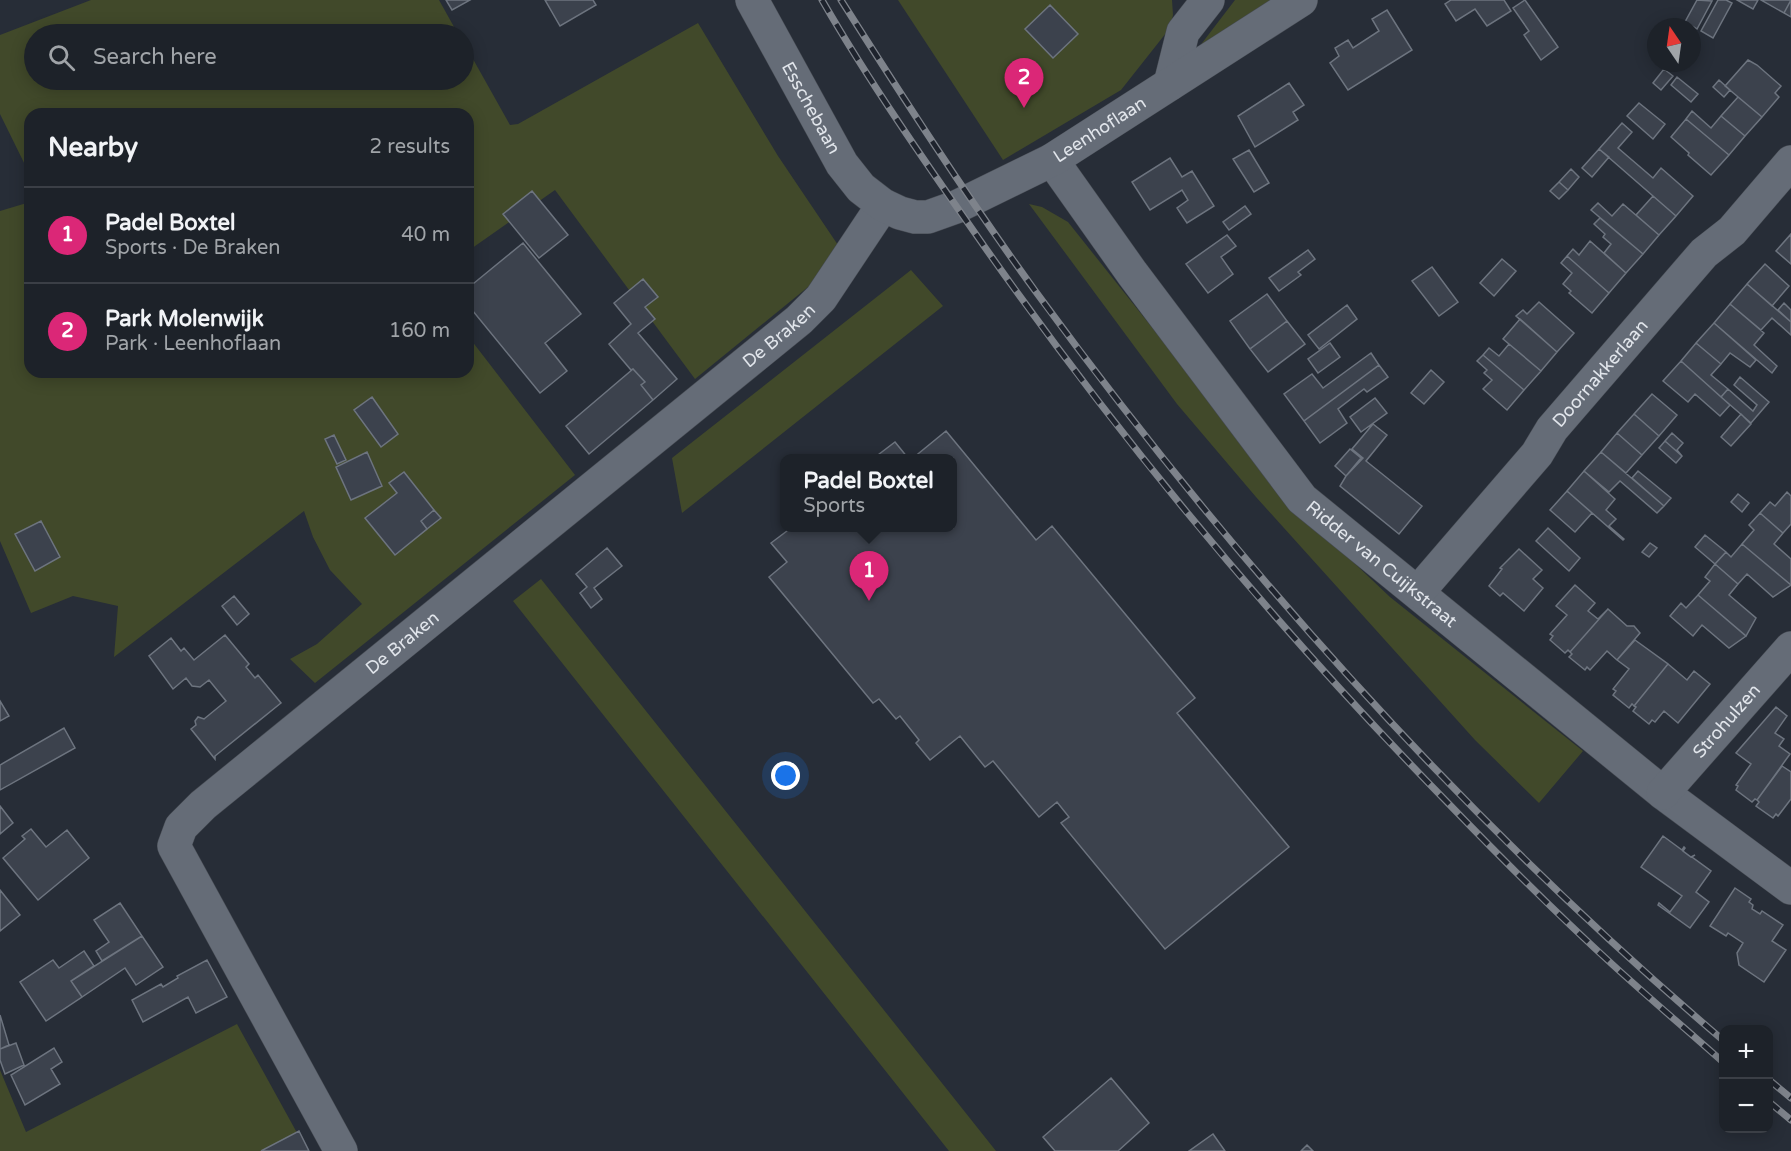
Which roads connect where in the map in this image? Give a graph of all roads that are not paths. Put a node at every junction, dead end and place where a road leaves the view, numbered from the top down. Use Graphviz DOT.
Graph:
graph roads {
  1 [pos="752,0"];
  2 [pos="1208,0"];
  3 [pos="1301,0"];
  4 [pos="1170,84"];
  5 [pos="1052,160"];
  6 [pos="1791,162"];
  7 [pos="883,205"];
  8 [pos="1418,592"];
  9 [pos="1791,648"];
  10 [pos="1664,794"];
  11 [pos="1791,888"];
  12 [pos="340,1151"];
  1 -- 7 [label="street, Esschebaan"];
  2 -- 4 [label="street"];
  3 -- 4 [label="street, Leenhoflaan"];
  4 -- 5 [label="street, Leenhoflaan"];
  5 -- 7 [label="street, Leenhoflaan"];
  5 -- 8 [label="street, Ridder van Cuijkstraat"];
  6 -- 8 [label="street, Doornakkerlaan"];
  7 -- 12 [label="street, De Braken"];
  8 -- 10 [label="street, Ridder van Cuijkstraat"];
  9 -- 10 [label="street, Strohulzen"];
  10 -- 11 [label="street, Ridder van Cuijkstraat"];
}
